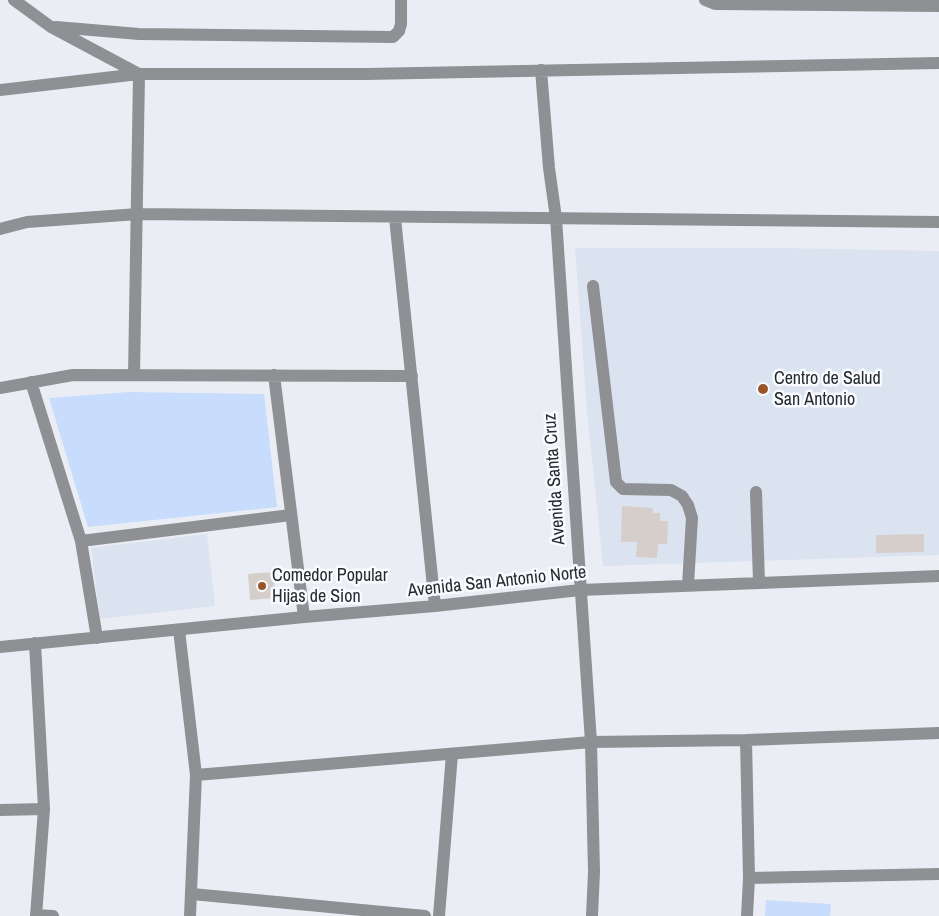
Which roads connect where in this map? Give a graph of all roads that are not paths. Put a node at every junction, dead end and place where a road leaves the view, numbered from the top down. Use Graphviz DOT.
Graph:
graph roads {
  1 [pos="14,0"];
  2 [pos="401,0"];
  3 [pos="705,0"];
  4 [pos="939,6"];
  5 [pos="51,27"];
  6 [pos="939,62"];
  7 [pos="541,70"];
  8 [pos="139,74"];
  9 [pos="0,90"];
  10 [pos="138,214"];
  11 [pos="394,218"];
  12 [pos="556,218"];
  13 [pos="939,222"];
  14 [pos="0,229"];
  15 [pos="593,286"];
  16 [pos="134,374"];
  17 [pos="274,375"];
  18 [pos="412,376"];
  19 [pos="31,382"];
  20 [pos="0,388"];
  21 [pos="756,492"];
  22 [pos="291,515"];
  23 [pos="80,541"];
  24 [pos="939,576"];
  25 [pos="759,582"];
  26 [pos="688,585"];
  27 [pos="580,590"];
  28 [pos="436,606"];
  29 [pos="304,616"];
  30 [pos="179,630"];
  31 [pos="97,638"];
  32 [pos="35,642"];
  33 [pos="0,647"];
  34 [pos="939,733"];
  35 [pos="746,740"];
  36 [pos="591,742"];
  37 [pos="452,754"];
  38 [pos="196,775"];
  39 [pos="44,809"];
  40 [pos="0,810"];
  41 [pos="939,874"];
  42 [pos="749,878"];
  43 [pos="192,894"];
  44 [pos="36,916"];
  45 [pos="53,916"];
  46 [pos="190,916"];
  47 [pos="425,916"];
  48 [pos="439,916"];
  49 [pos="592,916"];
  50 [pos="747,916"];
  1 -- 5 [label="street"];
  2 -- 5 [label="street"];
  3 -- 4 [label="street"];
  5 -- 8 [label="street"];
  6 -- 7 [label="street"];
  7 -- 8 [label="street"];
  7 -- 12 [label="street, Avenida Santa Cruz"];
  8 -- 9 [label="street"];
  8 -- 10 [label="street"];
  10 -- 11 [label="street"];
  10 -- 14 [label="street"];
  10 -- 16 [label="street"];
  11 -- 12 [label="street"];
  11 -- 18 [label="street"];
  12 -- 13 [label="street"];
  12 -- 27 [label="street, Avenida Santa Cruz"];
  15 -- 26 [label="street"];
  16 -- 17 [label="street"];
  16 -- 19 [label="street"];
  17 -- 18 [label="street"];
  17 -- 22 [label="street"];
  18 -- 28 [label="street"];
  19 -- 20 [label="street"];
  19 -- 23 [label="street"];
  21 -- 25 [label="street"];
  22 -- 23 [label="street"];
  22 -- 29 [label="street"];
  23 -- 31 [label="street"];
  24 -- 25 [label="street, Avenida San Antonio Norte"];
  25 -- 26 [label="street, Avenida San Antonio Norte"];
  26 -- 27 [label="street, Avenida San Antonio Norte"];
  27 -- 28 [label="street, Avenida San Antonio Norte"];
  27 -- 36 [label="street, Avenida Santa Cruz"];
  28 -- 29 [label="street, Avenida San Antonio Norte"];
  29 -- 30 [label="street, Avenida San Antonio Norte"];
  30 -- 31 [label="street, Avenida San Antonio Norte"];
  30 -- 38 [label="street"];
  31 -- 32 [label="street, Avenida San Antonio Norte"];
  32 -- 33 [label="street, Avenida San Antonio Norte"];
  32 -- 39 [label="street"];
  34 -- 35 [label="street"];
  35 -- 36 [label="street"];
  35 -- 42 [label="street"];
  36 -- 37 [label="street"];
  36 -- 49 [label="street, Avenida Santa Cruz"];
  37 -- 38 [label="street"];
  37 -- 48 [label="street"];
  38 -- 43 [label="street"];
  39 -- 40 [label="street"];
  39 -- 44 [label="street"];
  41 -- 42 [label="street"];
  42 -- 50 [label="street"];
  43 -- 46 [label="street"];
  43 -- 47 [label="street"];
  44 -- 45 [label="street"];
}
